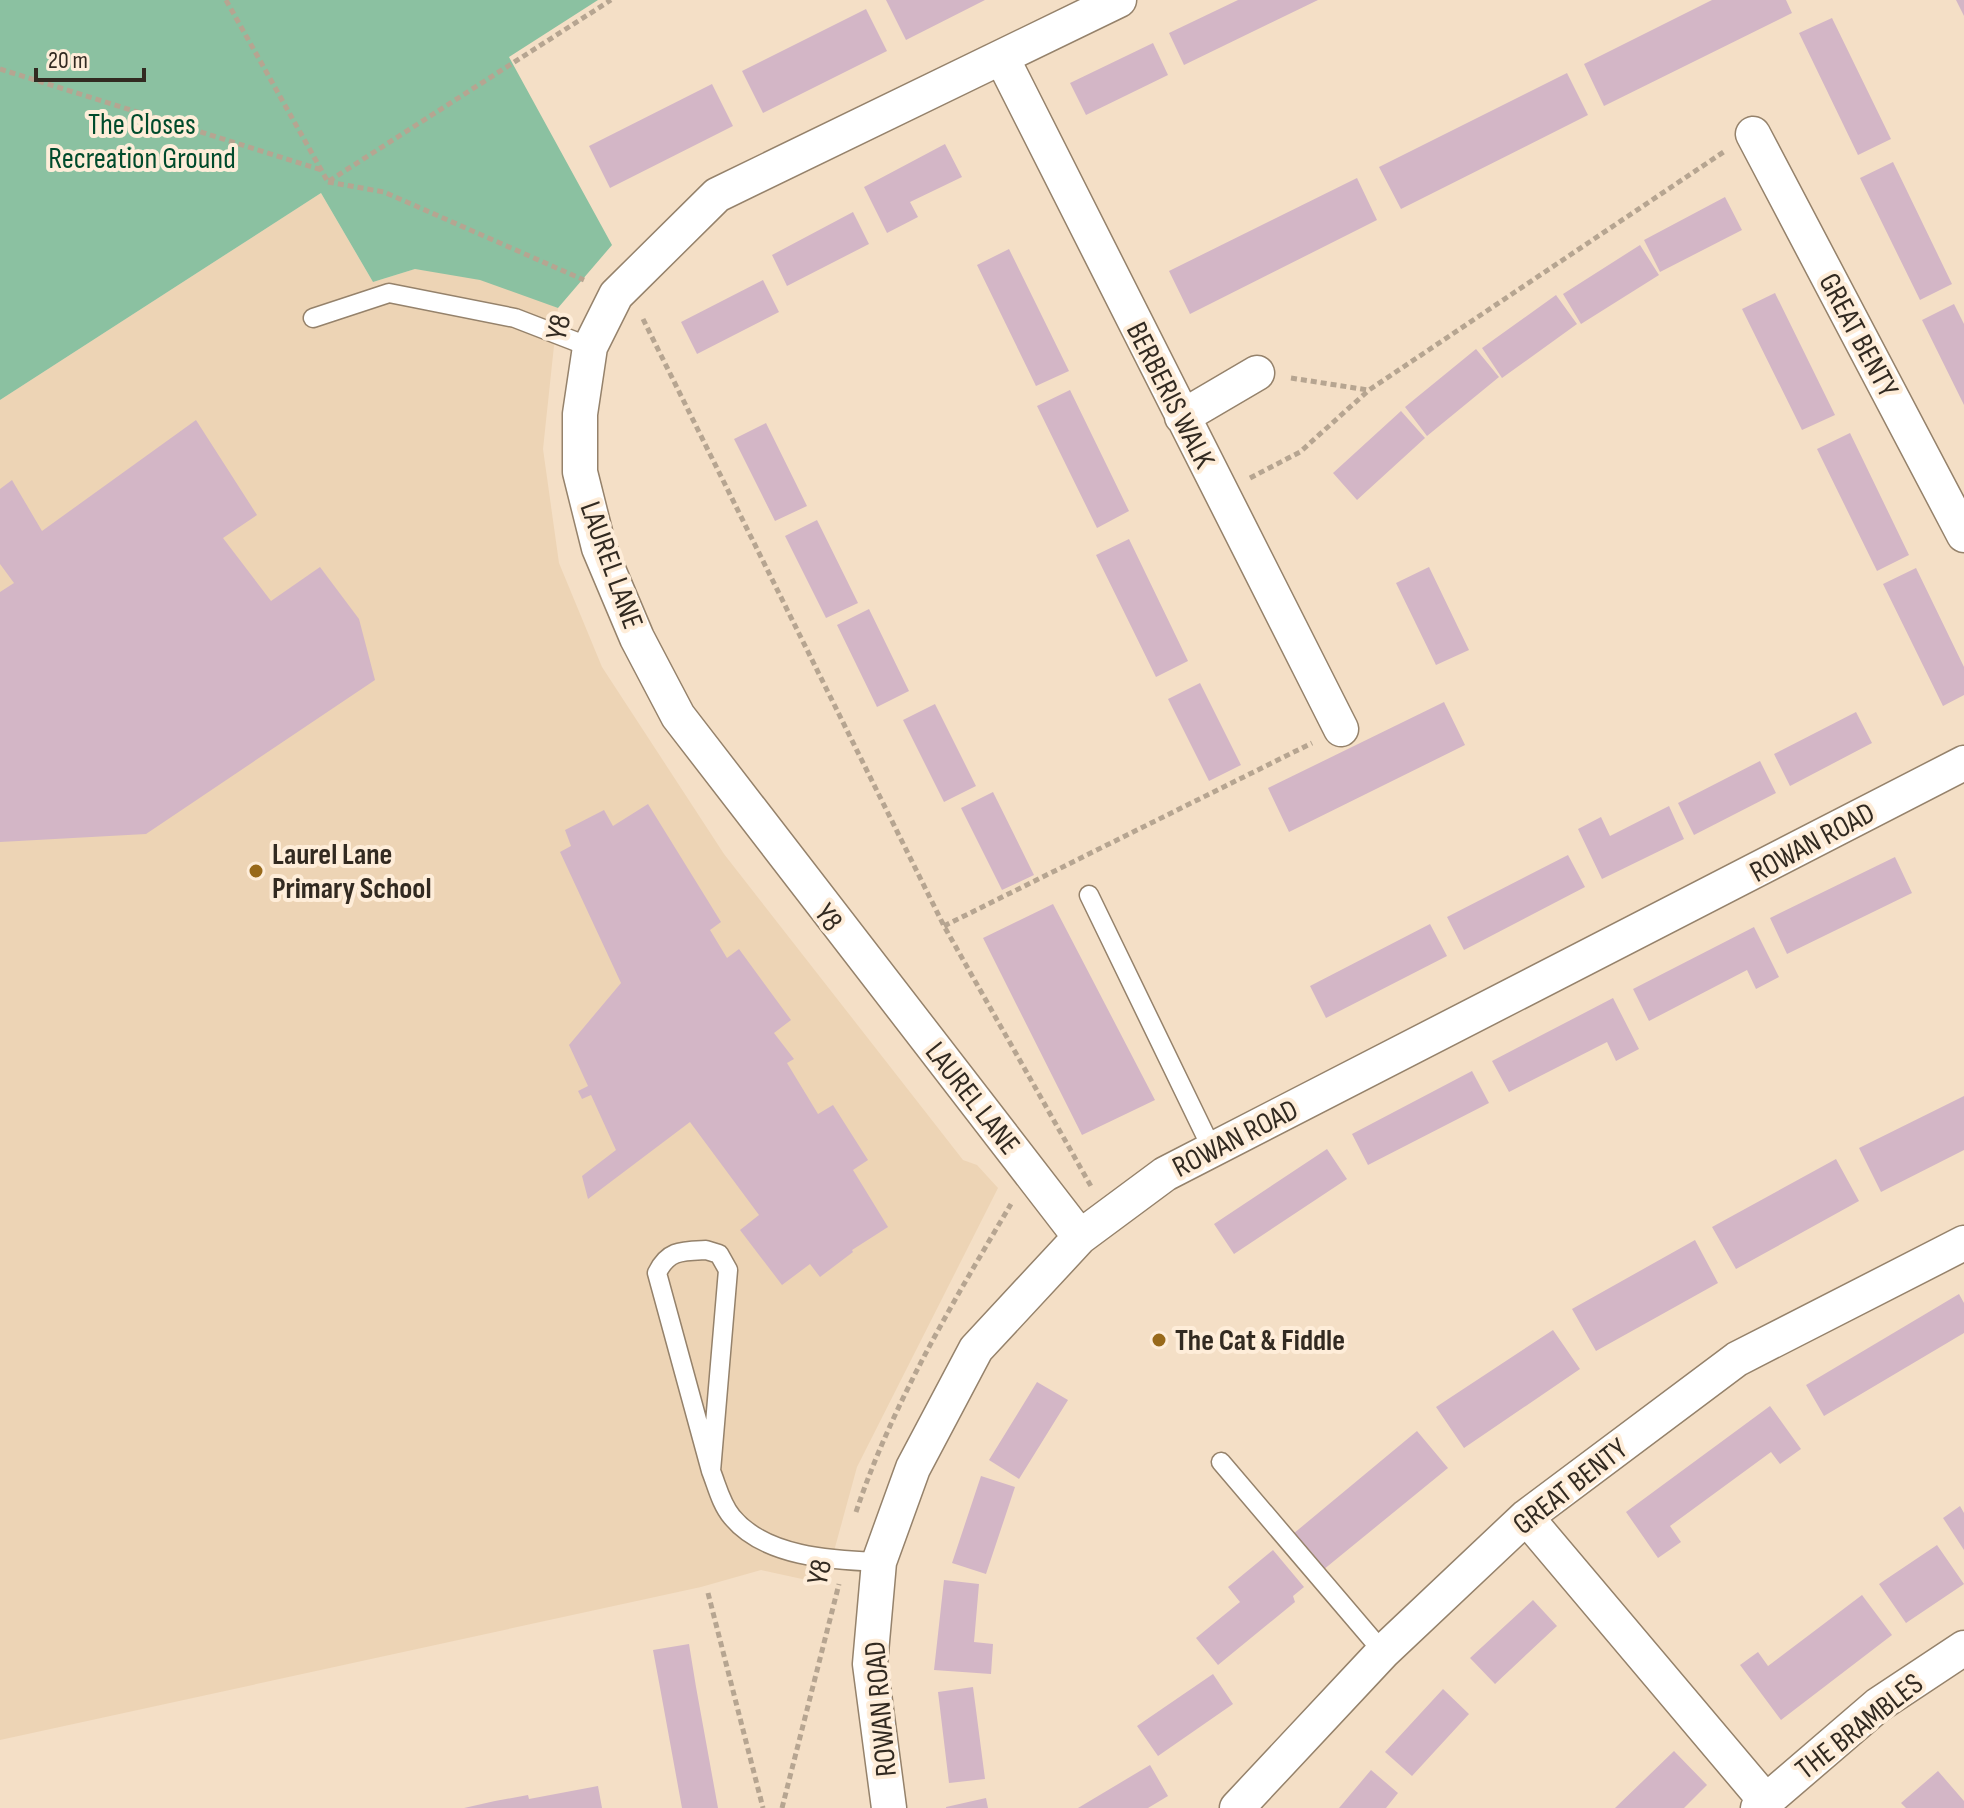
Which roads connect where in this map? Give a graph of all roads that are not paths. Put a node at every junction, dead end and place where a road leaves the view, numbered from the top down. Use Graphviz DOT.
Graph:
graph roads {
  1 [pos="1119,0"];
  2 [pos="1003,60"];
  3 [pos="1753,134"];
  4 [pos="313,318"];
  5 [pos="590,347"];
  6 [pos="1257,373"];
  7 [pos="1182,417"];
  8 [pos="1964,535"];
  9 [pos="1341,729"];
  10 [pos="1964,763"];
  11 [pos="1089,895"];
  12 [pos="1212,1149"];
  13 [pos="1080,1237"];
  14 [pos="1964,1243"];
  15 [pos="1221,1462"];
  16 [pos="711,1471"];
  17 [pos="1526,1517"];
  18 [pos="879,1562"];
  19 [pos="1964,1648"];
  20 [pos="1383,1652"];
  21 [pos="1761,1804"];
  22 [pos="889,1808"];
  23 [pos="1237,1808"];
  1 -- 2 [label="street, LAUREL LANE"];
  2 -- 5 [label="street, LAUREL LANE"];
  2 -- 7 [label="street, BERBERIS WALK"];
  3 -- 8 [label="street, GREAT BENTY"];
  4 -- 5 [label="lane"];
  5 -- 13 [label="street, LAUREL LANE"];
  6 -- 7 [label="street"];
  7 -- 9 [label="street, BERBERIS WALK"];
  10 -- 12 [label="street, ROWAN ROAD"];
  11 -- 12 [label="lane"];
  12 -- 13 [label="street, ROWAN ROAD"];
  13 -- 18 [label="street, ROWAN ROAD"];
  14 -- 17 [label="street, GREAT BENTY"];
  15 -- 20 [label="lane"];
  16 -- 16 [label="lane"];
  16 -- 18 [label="lane"];
  17 -- 20 [label="street, GREAT BENTY"];
  17 -- 21 [label="street"];
  18 -- 22 [label="street, ROWAN ROAD"];
  19 -- 21 [label="street, THE BRAMBLES"];
  20 -- 23 [label="street, GREAT BENTY"];
}
